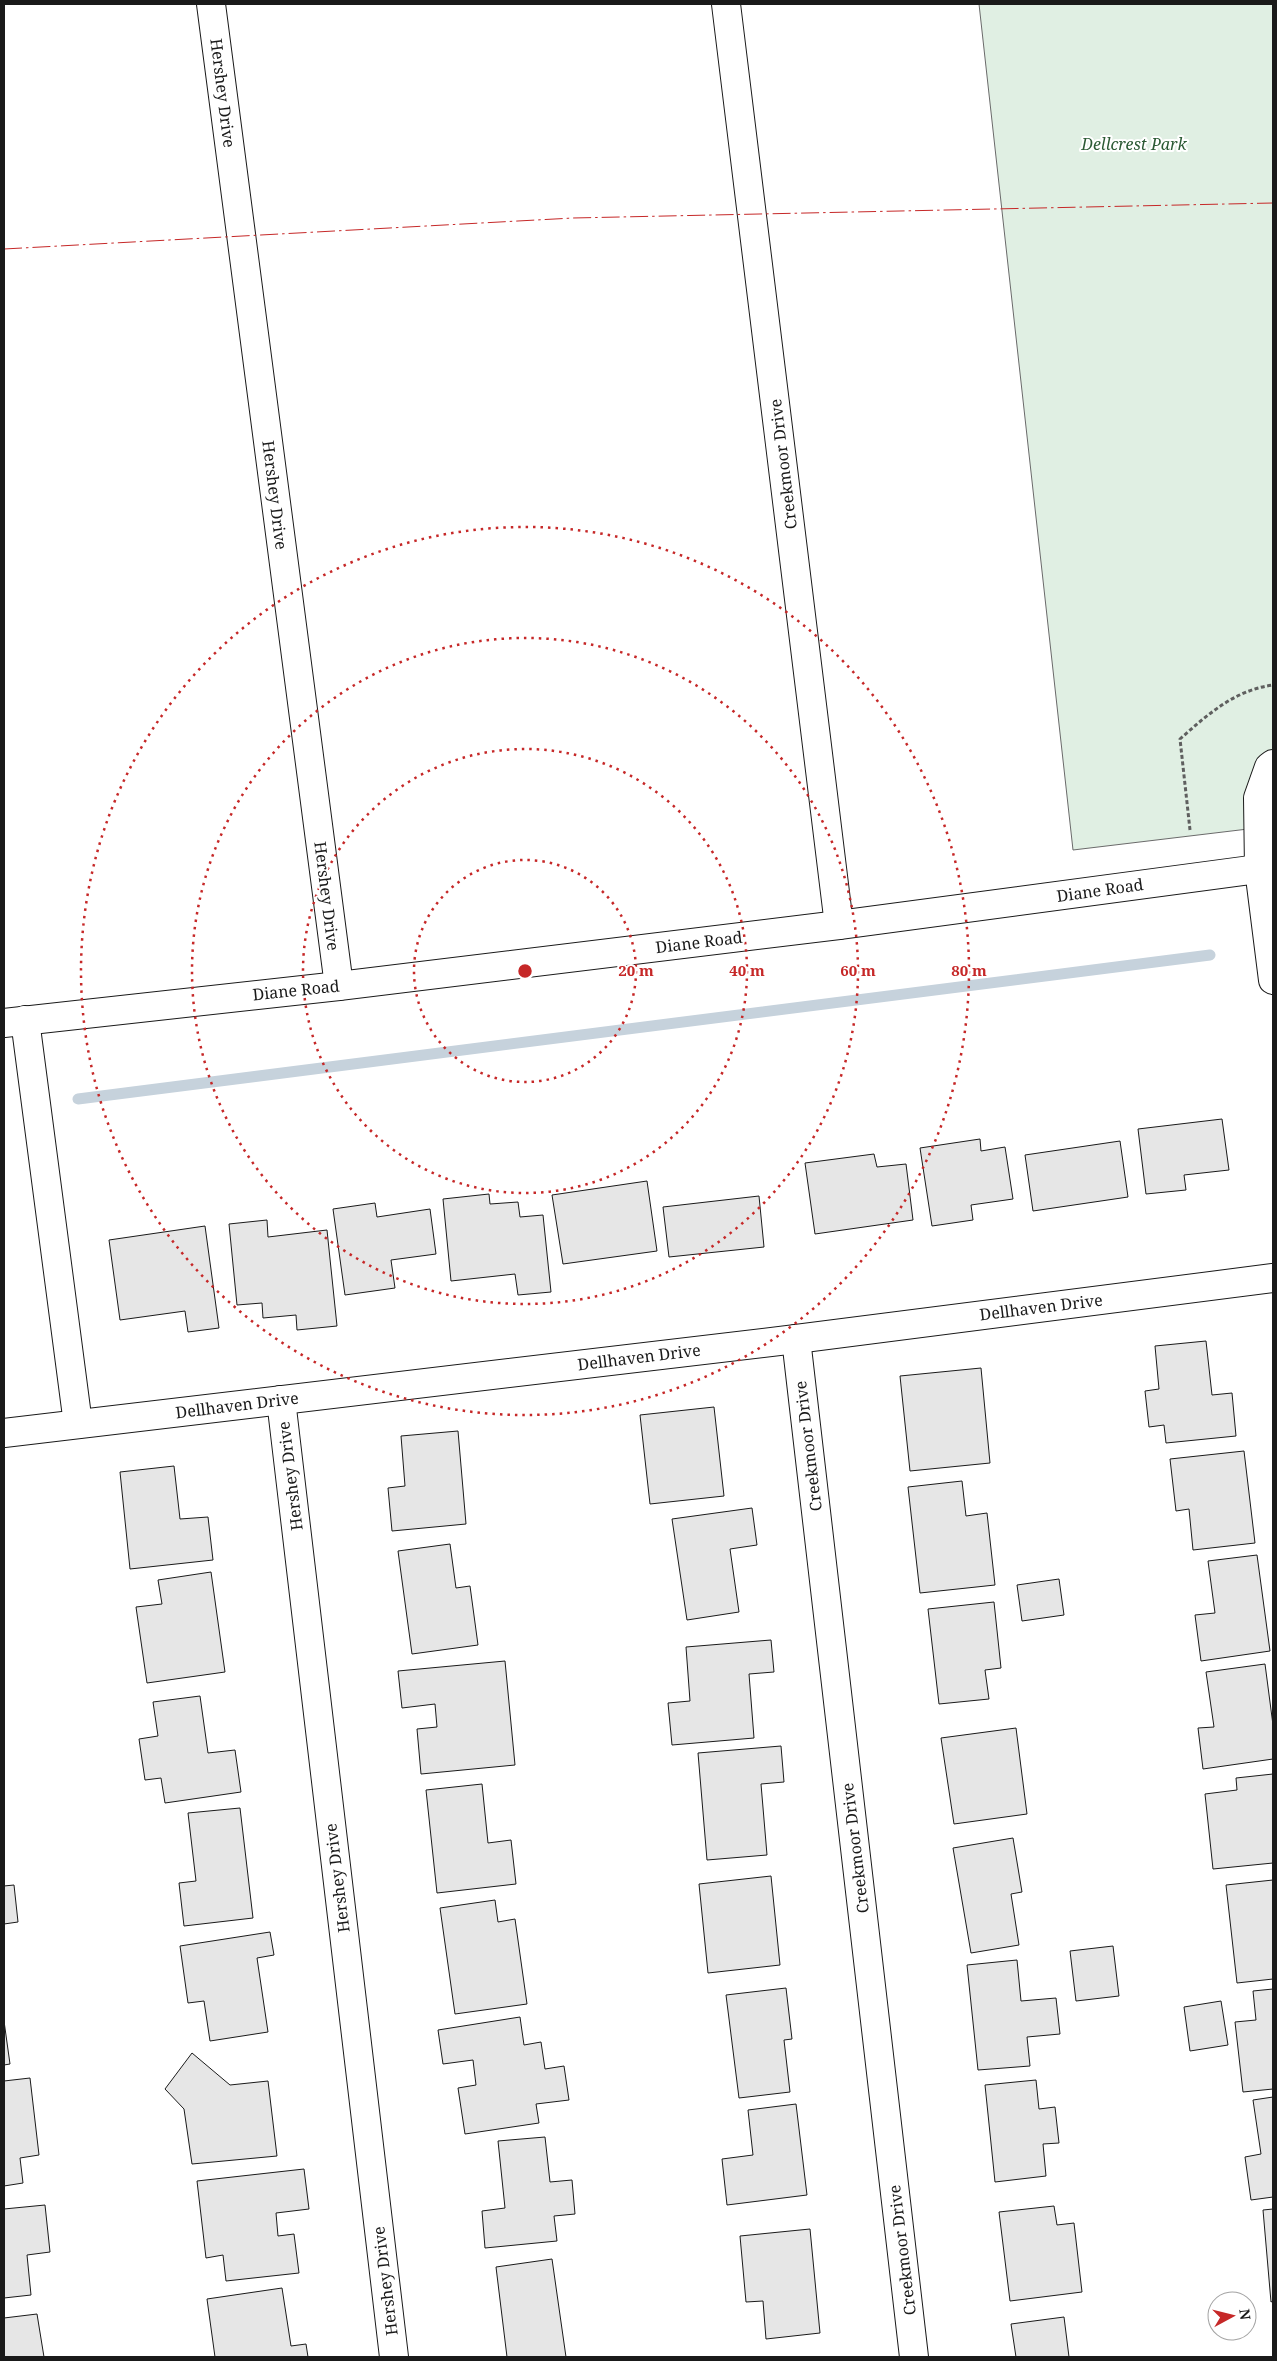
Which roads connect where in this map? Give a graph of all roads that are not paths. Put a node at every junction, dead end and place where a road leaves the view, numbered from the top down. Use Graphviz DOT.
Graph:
graph roads {
  1 [pos="211,4"];
  2 [pos="726,4"];
  3 [pos="1273,764"];
  4 [pos="1266,868"];
  5 [pos="839,925"];
  6 [pos="1273,980"];
  7 [pos="339,986"];
  8 [pos="14,1022"];
  9 [pos="1273,1278"];
  10 [pos="796,1338"];
  11 [pos="281,1400"];
  12 [pos="78,1424"];
  13 [pos="4,1433"];
  14 [pos="394,2357"];
  15 [pos="914,2357"];
  1 -- 7 [label="street, Hershey Drive"];
  2 -- 5 [label="street, Creekmoor Drive"];
  3 -- 4 [label="street"];
  4 -- 5 [label="street, Diane Road"];
  4 -- 6 [label="street"];
  5 -- 7 [label="street, Diane Road"];
  7 -- 8 [label="street, Diane Road"];
  8 -- 12 [label="street"];
  9 -- 10 [label="street, Dellhaven Drive"];
  10 -- 11 [label="street, Dellhaven Drive"];
  10 -- 15 [label="street, Creekmoor Drive"];
  11 -- 12 [label="street, Dellhaven Drive"];
  11 -- 14 [label="street, Hershey Drive"];
  12 -- 13 [label="street, Dellhaven Drive"];
}
